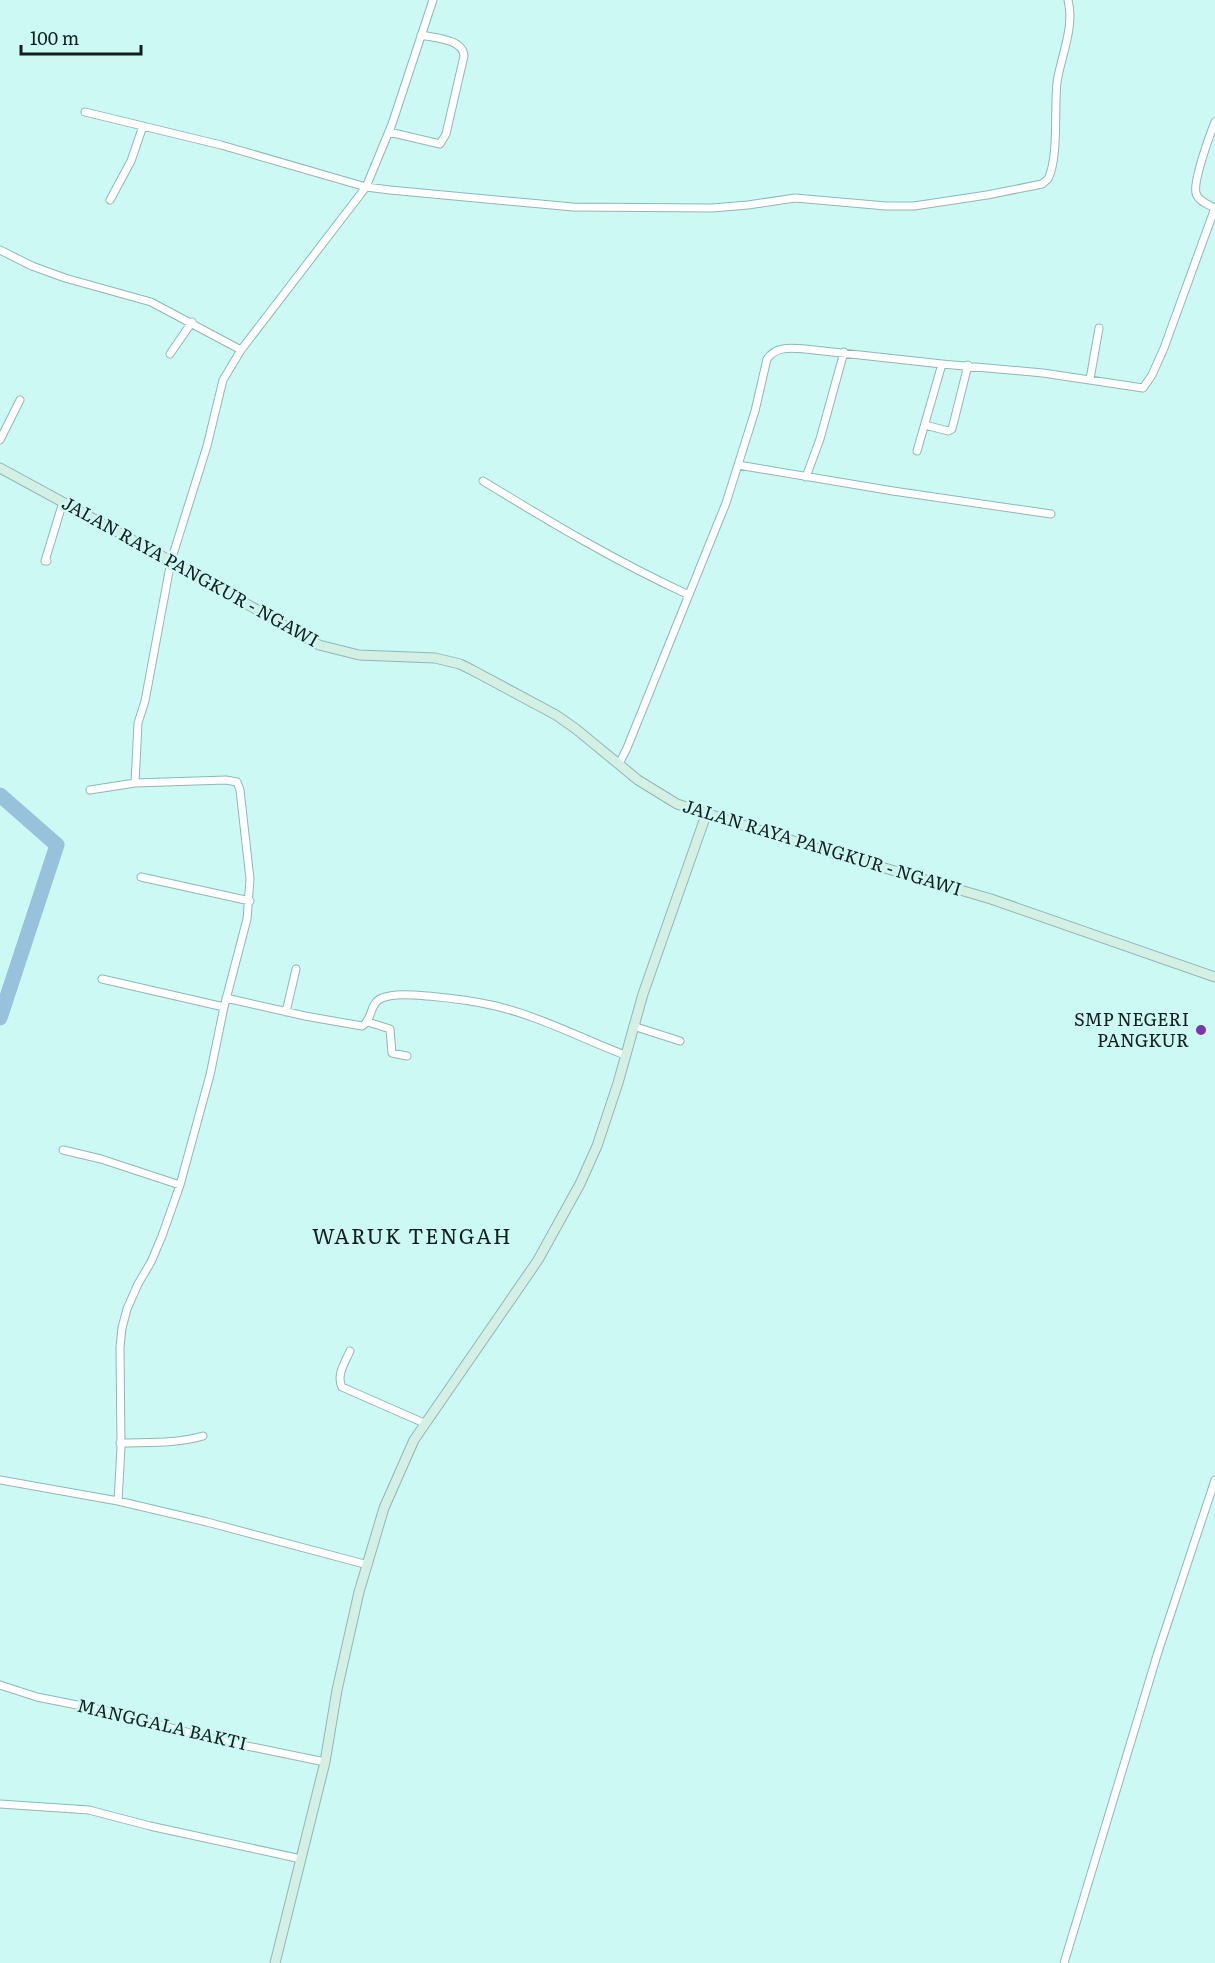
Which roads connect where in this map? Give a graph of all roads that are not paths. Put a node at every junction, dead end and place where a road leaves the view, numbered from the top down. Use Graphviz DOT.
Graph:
graph roads {
  1 [pos="433,0"];
  2 [pos="1068,0"];
  3 [pos="421,35"];
  4 [pos="85,112"];
  5 [pos="1215,122"];
  6 [pos="143,126"];
  7 [pos="389,132"];
  8 [pos="366,187"];
  9 [pos="110,200"];
  10 [pos="1215,208"];
  11 [pos="0,250"];
  12 [pos="192,322"];
  13 [pos="1099,328"];
  14 [pos="241,350"];
  15 [pos="844,352"];
  16 [pos="170,354"];
  17 [pos="942,364"];
  18 [pos="968,365"];
  19 [pos="1090,379"];
  20 [pos="20,400"];
  21 [pos="925,425"];
  22 [pos="0,440"];
  23 [pos="917,451"];
  24 [pos="738,465"];
  25 [pos="0,468"];
  26 [pos="806,477"];
  27 [pos="483,481"];
  28 [pos="63,502"];
  29 [pos="1051,514"];
  30 [pos="47,561"];
  31 [pos="171,561"];
  32 [pos="689,595"];
  33 [pos="619,764"];
  34 [pos="135,783"];
  35 [pos="90,790"];
  36 [pos="706,814"];
  37 [pos="141,877"];
  38 [pos="249,901"];
  39 [pos="296,969"];
  40 [pos="1215,977"];
  41 [pos="102,979"];
  42 [pos="226,998"];
  43 [pos="224,1007"];
  44 [pos="286,1012"];
  45 [pos="368,1022"];
  46 [pos="633,1026"];
  47 [pos="680,1041"];
  48 [pos="626,1055"];
  49 [pos="407,1056"];
  50 [pos="63,1150"];
  51 [pos="180,1185"];
  52 [pos="350,1351"];
  53 [pos="424,1423"];
  54 [pos="203,1436"];
  55 [pos="120,1443"];
  56 [pos="0,1480"];
  57 [pos="1215,1480"];
  58 [pos="118,1502"];
  59 [pos="368,1565"];
  60 [pos="0,1686"];
  61 [pos="325,1762"];
  62 [pos="0,1804"];
  63 [pos="301,1859"];
  64 [pos="275,1963"];
  65 [pos="1064,1963"];
  1 -- 3 [label="street"];
  2 -- 8 [label="street"];
  3 -- 7 [label="street"];
  3 -- 7 [label="street"];
  4 -- 6 [label="street"];
  5 -- 10 [label="street"];
  6 -- 8 [label="street"];
  6 -- 9 [label="street"];
  7 -- 8 [label="street"];
  8 -- 14 [label="street"];
  10 -- 19 [label="street"];
  11 -- 12 [label="street"];
  12 -- 14 [label="street"];
  12 -- 16 [label="street"];
  13 -- 19 [label="street"];
  14 -- 31 [label="street"];
  15 -- 17 [label="street"];
  15 -- 24 [label="street"];
  15 -- 26 [label="street"];
  17 -- 18 [label="street"];
  17 -- 21 [label="street"];
  18 -- 19 [label="street"];
  18 -- 21 [label="street"];
  20 -- 22 [label="street"];
  21 -- 23 [label="street"];
  24 -- 26 [label="street"];
  24 -- 32 [label="street"];
  25 -- 28 [label="main road, JALAN RAYA PANGKUR - NGAWI"];
  26 -- 29 [label="street"];
  27 -- 32 [label="street"];
  28 -- 30 [label="street"];
  28 -- 31 [label="main road, JALAN RAYA PANGKUR - NGAWI"];
  31 -- 33 [label="main road, JALAN RAYA PANGKUR - NGAWI"];
  31 -- 34 [label="street"];
  32 -- 33 [label="street"];
  33 -- 36 [label="main road, JALAN RAYA PANGKUR - NGAWI"];
  34 -- 35 [label="street"];
  34 -- 38 [label="street"];
  36 -- 40 [label="main road, JALAN RAYA PANGKUR - NGAWI"];
  36 -- 46 [label="main road"];
  37 -- 38 [label="street"];
  38 -- 42 [label="street"];
  39 -- 44 [label="street"];
  41 -- 43 [label="street"];
  42 -- 43 [label="street"];
  42 -- 44 [label="street"];
  43 -- 51 [label="street"];
  44 -- 45 [label="street"];
  45 -- 48 [label="street"];
  45 -- 49 [label="street"];
  46 -- 47 [label="street"];
  46 -- 48 [label="main road"];
  48 -- 53 [label="main road"];
  50 -- 51 [label="street"];
  51 -- 55 [label="street"];
  52 -- 53 [label="street"];
  53 -- 59 [label="main road"];
  54 -- 55 [label="street"];
  55 -- 58 [label="street"];
  56 -- 58 [label="street"];
  57 -- 65 [label="street"];
  58 -- 59 [label="street"];
  59 -- 61 [label="main road"];
  60 -- 61 [label="street, MANGGALA BAKTI"];
  61 -- 63 [label="main road"];
  62 -- 63 [label="street"];
  63 -- 64 [label="main road"];
}
